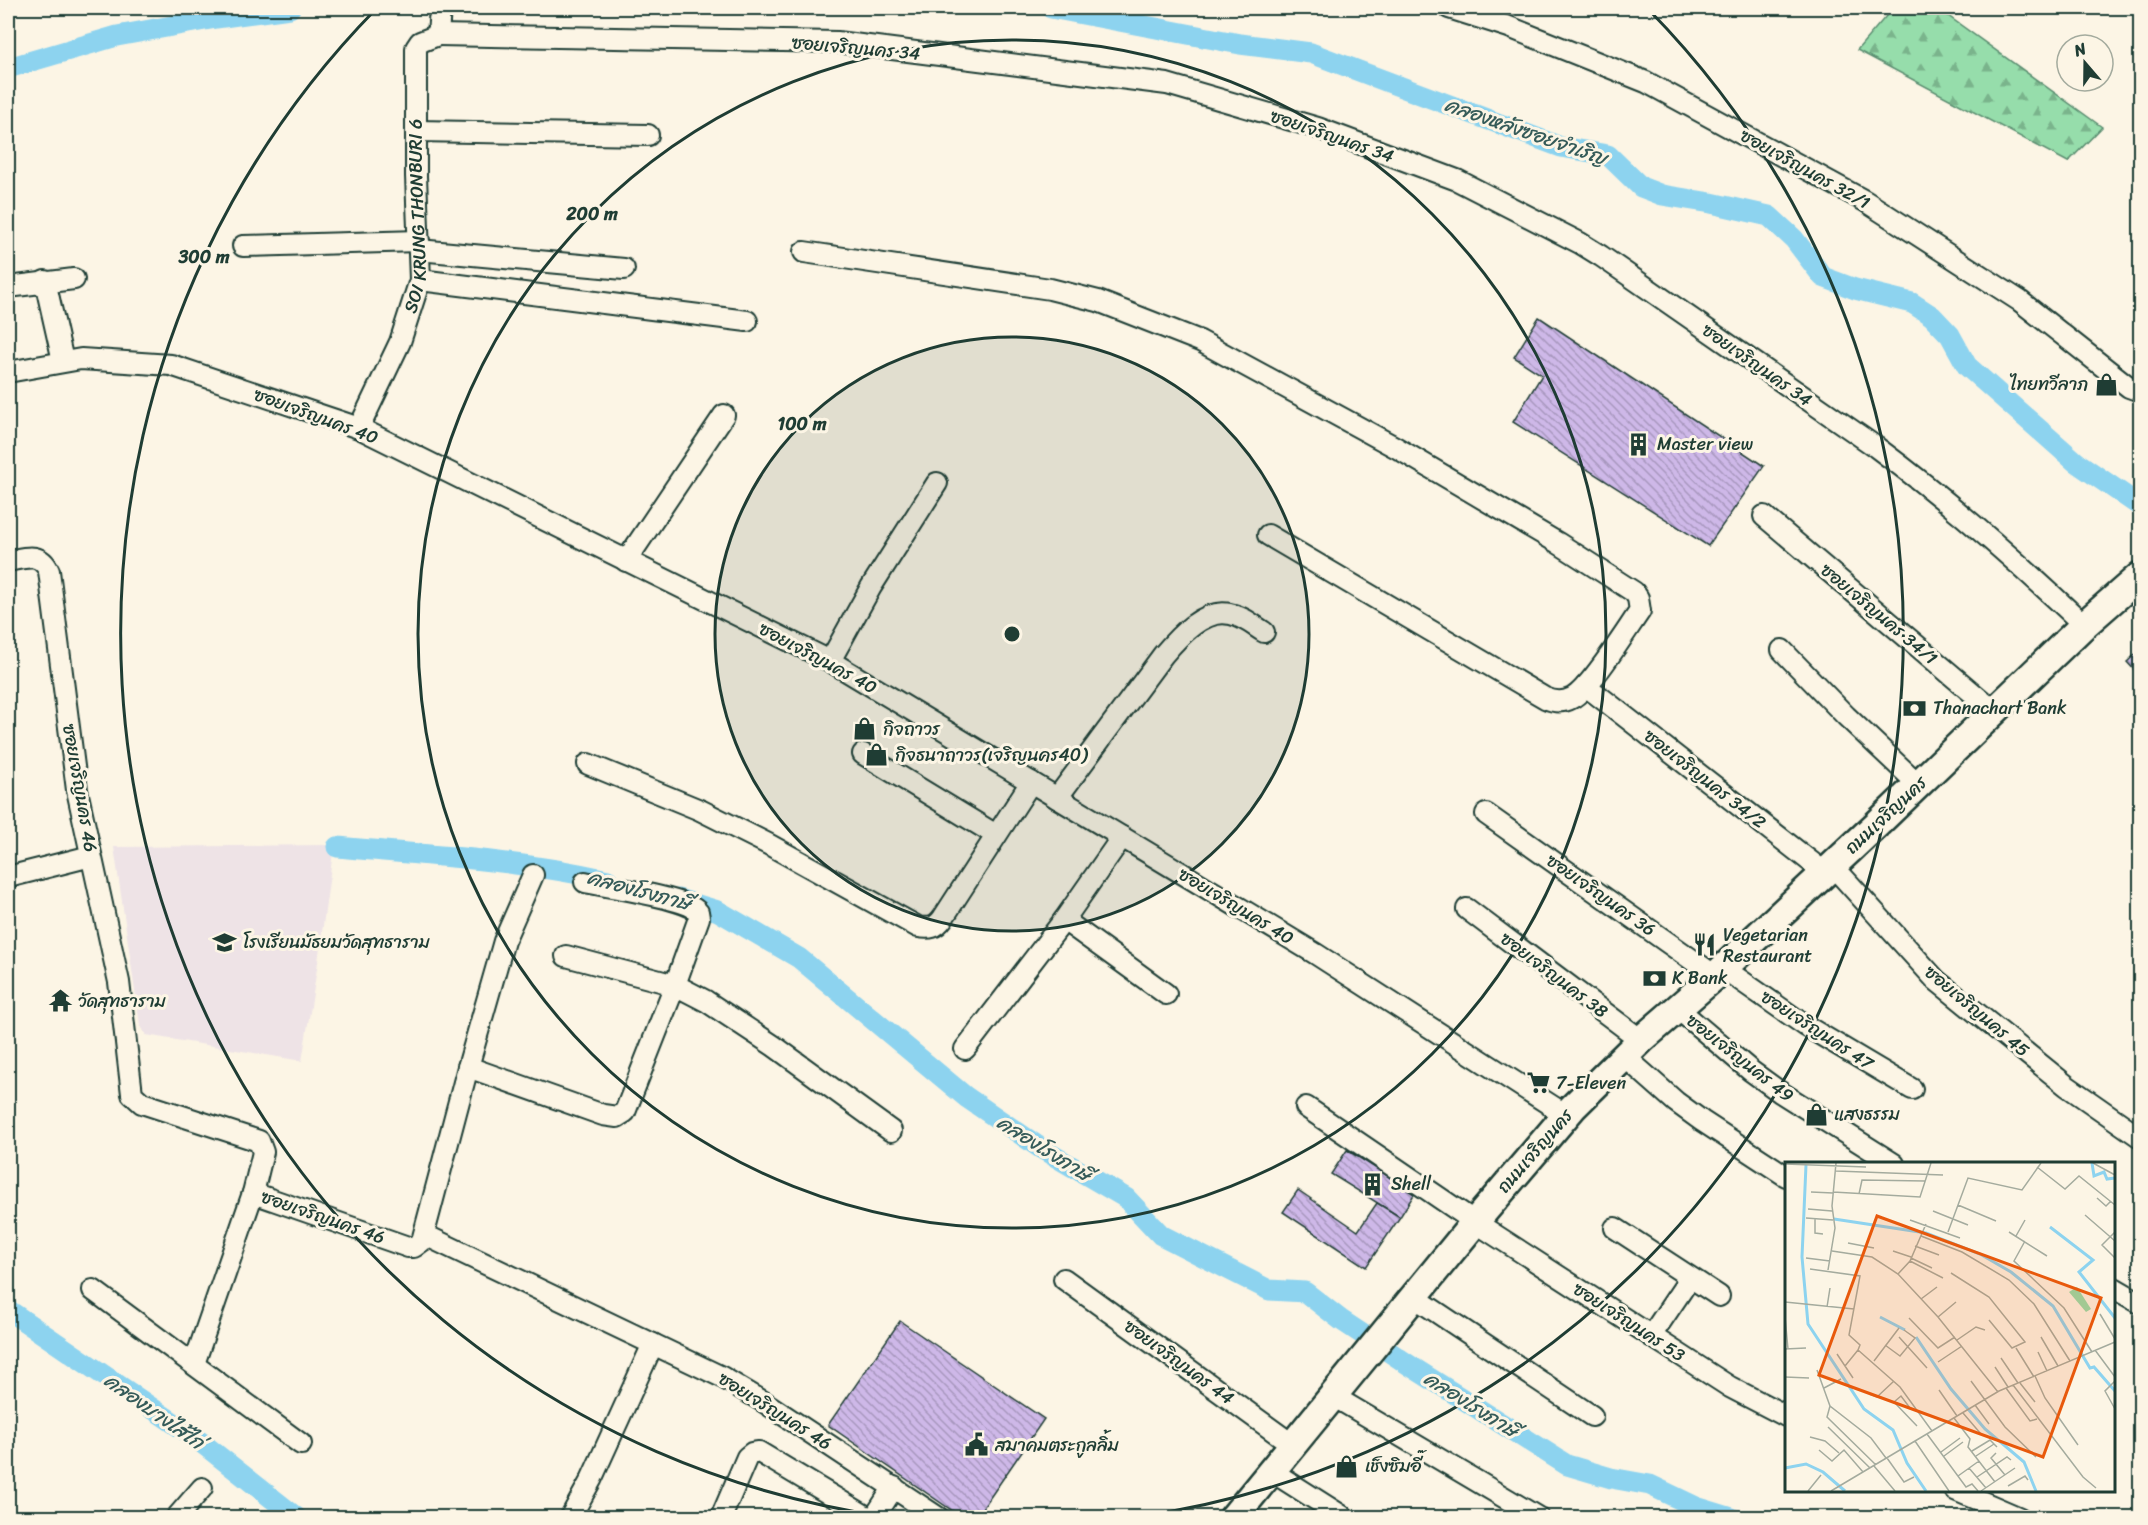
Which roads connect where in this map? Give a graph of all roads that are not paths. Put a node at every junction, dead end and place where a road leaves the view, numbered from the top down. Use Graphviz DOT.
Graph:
graph roads {
  1 [pos="441,8"];
  2 [pos="1449,8"];
  3 [pos="438,35"];
  4 [pos="416,131"];
  5 [pos="648,135"];
  6 [pos="243,246"];
  7 [pos="419,246"];
  8 [pos="804,252"];
  9 [pos="624,269"];
  10 [pos="74,279"];
  11 [pos="420,280"];
  12 [pos="45,281"];
  13 [pos="8,287"];
  14 [pos="747,321"];
  15 [pos="63,361"];
  16 [pos="8,372"];
  17 [pos="2135,389"];
  18 [pos="2140,407"];
  19 [pos="724,415"];
  20 [pos="359,428"];
  21 [pos="937,483"];
  22 [pos="1764,516"];
  23 [pos="1268,535"];
  24 [pos="8,561"];
  25 [pos="626,561"];
  26 [pos="2140,576"];
  27 [pos="2084,626"];
  28 [pos="1264,632"];
  29 [pos="1782,650"];
  30 [pos="830,661"];
  31 [pos="1586,686"];
  32 [pos="1995,712"];
  33 [pos="863,754"];
  34 [pos="588,764"];
  35 [pos="1030,782"];
  36 [pos="1918,784"];
  37 [pos="1057,798"];
  38 [pos="1486,814"];
  39 [pos="996,835"];
  40 [pos="1122,837"];
  41 [pos="91,856"];
  42 [pos="1828,869"];
  43 [pos="533,875"];
  44 [pos="8,877"];
  45 [pos="585,882"];
  46 [pos="1467,909"];
  47 [pos="1064,920"];
  48 [pos="566,956"];
  49 [pos="1719,972"];
  50 [pos="675,985"];
  51 [pos="1166,994"];
  52 [pos="1677,1008"];
  53 [pos="1633,1048"];
  54 [pos="965,1049"];
  55 [pos="468,1067"];
  56 [pos="1912,1089"];
  57 [pos="1306,1107"];
  58 [pos="1566,1115"];
  59 [pos="891,1131"];
  60 [pos="2140,1137"];
  61 [pos="1891,1162"];
  62 [pos="1785,1175"];
  63 [pos="253,1193"];
  64 [pos="1475,1222"];
  65 [pos="1615,1228"];
  66 [pos="425,1235"];
  67 [pos="1690,1278"];
  68 [pos="1064,1279"];
  69 [pos="2115,1289"];
  70 [pos="93,1290"];
  71 [pos="1719,1296"];
  72 [pos="1414,1297"];
  73 [pos="2140,1303"];
  74 [pos="1651,1336"];
  75 [pos="653,1344"];
  76 [pos="194,1364"];
  77 [pos="1333,1396"];
  78 [pos="1785,1415"];
  79 [pos="1593,1416"];
  80 [pos="300,1444"];
  81 [pos="1293,1444"];
  82 [pos="1271,1471"];
  83 [pos="894,1487"];
  84 [pos="202,1488"];
  85 [pos="1957,1492"];
  86 [pos="176,1518"];
  87 [pos="570,1518"];
  88 [pos="723,1518"];
  89 [pos="869,1518"];
  90 [pos="874,1518"];
  91 [pos="939,1518"];
  92 [pos="1233,1518"];
  93 [pos="1345,1518"];
  94 [pos="1539,1518"];
  95 [pos="2020,1518"];
  1 -- 3 [label="street"];
  2 -- 17 [label="street, ซอยเจริญนคร 32/1"];
  3 -- 4 [label="street, SOI KRUNG THONBURI 6"];
  3 -- 27 [label="street, ซอยเจริญนคร 34"];
  4 -- 5 [label="street"];
  4 -- 7 [label="street, SOI KRUNG THONBURI 6"];
  6 -- 7 [label="street"];
  7 -- 9 [label="street"];
  7 -- 11 [label="street, SOI KRUNG THONBURI 6"];
  8 -- 31 [label="street"];
  10 -- 12 [label="street"];
  11 -- 14 [label="street"];
  11 -- 20 [label="street, SOI KRUNG THONBURI 6"];
  12 -- 13 [label="street"];
  12 -- 15 [label="street"];
  15 -- 16 [label="street, ซอยเจริญนคร 40"];
  15 -- 20 [label="street, ซอยเจริญนคร 40"];
  17 -- 18 [label="street, ซอยเจริญนคร 32/1"];
  19 -- 25 [label="street"];
  20 -- 25 [label="street, ซอยเจริญนคร 40"];
  21 -- 30 [label="street"];
  22 -- 32 [label="street, ซอยเจริญนคร 34/1"];
  23 -- 31 [label="street"];
  24 -- 41 [label="street, ซอยเจริญนคร 46"];
  25 -- 30 [label="street, ซอยเจริญนคร 40"];
  26 -- 27 [label="main road, ถนนเจริญนคร"];
  27 -- 32 [label="main road, ถนนเจริญนคร"];
  28 -- 37 [label="street"];
  29 -- 36 [label="street"];
  30 -- 35 [label="street, ซอยเจริญนคร 40"];
  31 -- 42 [label="street, ซอยเจริญนคร 34/2"];
  32 -- 36 [label="main road, ถนนเจริญนคร"];
  33 -- 39 [label="street"];
  34 -- 39 [label="street"];
  35 -- 37 [label="street, ซอยเจริญนคร 40"];
  35 -- 39 [label="street"];
  36 -- 42 [label="main road, ถนนเจริญนคร"];
  37 -- 40 [label="street, ซอยเจริญนคร 40"];
  38 -- 49 [label="street, ซอยเจริญนคร 36"];
  40 -- 47 [label="street"];
  40 -- 58 [label="street, ซอยเจริญนคร 40"];
  41 -- 44 [label="street"];
  41 -- 63 [label="street, ซอยเจริญนคร 46"];
  42 -- 49 [label="main road, ถนนเจริญนคร"];
  42 -- 60 [label="street, ซอยเจริญนคร 45"];
  43 -- 55 [label="street"];
  45 -- 50 [label="street"];
  46 -- 53 [label="street, ซอยเจริญนคร 38"];
  47 -- 51 [label="street"];
  47 -- 54 [label="street"];
  48 -- 50 [label="street"];
  49 -- 52 [label="main road, ถนนเจริญนคร"];
  49 -- 56 [label="street, ซอยเจริญนคร 47"];
  50 -- 55 [label="street"];
  50 -- 59 [label="street"];
  52 -- 53 [label="main road, ถนนเจริญนคร"];
  52 -- 61 [label="street, ซอยเจริญนคร 49"];
  53 -- 58 [label="main road, ถนนเจริญนคร"];
  53 -- 62 [label="street, ซอยเจริญนคร 38"];
  55 -- 66 [label="street"];
  57 -- 64 [label="street, ซอยเจริญนคร 53"];
  58 -- 64 [label="main road, ถนนเจริญนคร"];
  63 -- 66 [label="street, ซอยเจริญนคร 46"];
  63 -- 76 [label="street"];
  64 -- 72 [label="main road, ถนนเจริญนคร"];
  64 -- 74 [label="street, ซอยเจริญนคร 53"];
  65 -- 67 [label="street"];
  66 -- 75 [label="street, ซอยเจริญนคร 46"];
  67 -- 71 [label="street"];
  67 -- 74 [label="street"];
  68 -- 81 [label="street, ซอยเจริญนคร 44"];
  69 -- 73 [label="street"];
  70 -- 76 [label="street"];
  72 -- 77 [label="main road, ถนนเจริญนคร"];
  72 -- 79 [label="street"];
  74 -- 78 [label="street, ซอยเจริญนคร 53"];
  75 -- 83 [label="street, ซอยเจริญนคร 46"];
  75 -- 87 [label="street"];
  76 -- 80 [label="street"];
  77 -- 81 [label="main road, ถนนเจริญนคร"];
  77 -- 94 [label="street"];
  81 -- 82 [label="main road, ถนนเจริญนคร"];
  82 -- 92 [label="main road, ถนนเจริญนคร"];
  82 -- 93 [label="street"];
  83 -- 90 [label="street"];
  83 -- 91 [label="street, ซอยเจริญนคร 46"];
  84 -- 86 [label="street"];
  85 -- 95 [label="street"];
  88 -- 89 [label="street"];
}
